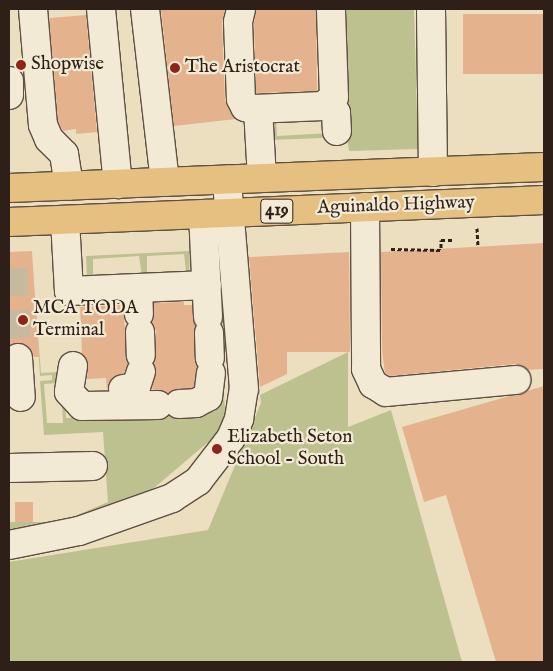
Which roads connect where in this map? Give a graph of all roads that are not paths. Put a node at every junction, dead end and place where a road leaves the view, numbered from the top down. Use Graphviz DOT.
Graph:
graph roads {
  1 [pos="33,9"];
  2 [pos="101,9"];
  3 [pos="146,9"];
  4 [pos="241,9"];
  5 [pos="331,9"];
  6 [pos="431,9"];
  7 [pos="9,81"];
  8 [pos="9,94"];
  9 [pos="328,104"];
  10 [pos="258,109"];
  11 [pos="337,131"];
  12 [pos="544,167"];
  13 [pos="433,172"];
  14 [pos="262,178"];
  15 [pos="227,180"];
  16 [pos="165,182"];
  17 [pos="118,184"];
  18 [pos="69,186"];
  19 [pos="9,188"];
  20 [pos="544,200"];
  21 [pos="365,207"];
  22 [pos="230,213"];
  23 [pos="203,214"];
  24 [pos="65,220"];
  25 [pos="9,222"];
  26 [pos="207,285"];
  27 [pos="133,349"];
  28 [pos="18,358"];
  29 [pos="516,380"];
  30 [pos="19,397"];
  31 [pos="93,466"];
  32 [pos="9,468"];
  33 [pos="9,545"];
  1 -- 18 [label="lane"];
  2 -- 17 [label="lane"];
  3 -- 16 [label="lane"];
  4 -- 10 [label="lane"];
  5 -- 9 [label="lane"];
  6 -- 13 [label="lane"];
  7 -- 8 [label="lane"];
  9 -- 10 [label="lane"];
  9 -- 11 [label="lane"];
  10 -- 14 [label="lane"];
  12 -- 13 [label="highway, Aguinaldo Highway / 419"];
  13 -- 14 [label="highway, Aguinaldo Highway / 419"];
  14 -- 15 [label="highway, Aguinaldo Highway / 419"];
  15 -- 16 [label="highway, Aguinaldo Highway / 419"];
  15 -- 22 [label="lane"];
  16 -- 17 [label="highway, Aguinaldo Highway / 419"];
  17 -- 18 [label="highway, Aguinaldo Highway / 419"];
  18 -- 19 [label="highway, Aguinaldo Highway / 419"];
  20 -- 21 [label="highway, Aguinaldo Highway / 419"];
  21 -- 22 [label="highway, Aguinaldo Highway / 419"];
  21 -- 29 [label="lane"];
  22 -- 23 [label="highway, Aguinaldo Highway / 419"];
  22 -- 33 [label="lane"];
  23 -- 24 [label="highway, Aguinaldo Highway / 419"];
  23 -- 26 [label="lane"];
  24 -- 25 [label="highway, Aguinaldo Highway / 419"];
  24 -- 27 [label="lane"];
  26 -- 27 [label="lane"];
  26 -- 27 [label="lane"];
  28 -- 30 [label="lane"];
  31 -- 32 [label="lane"];
}
